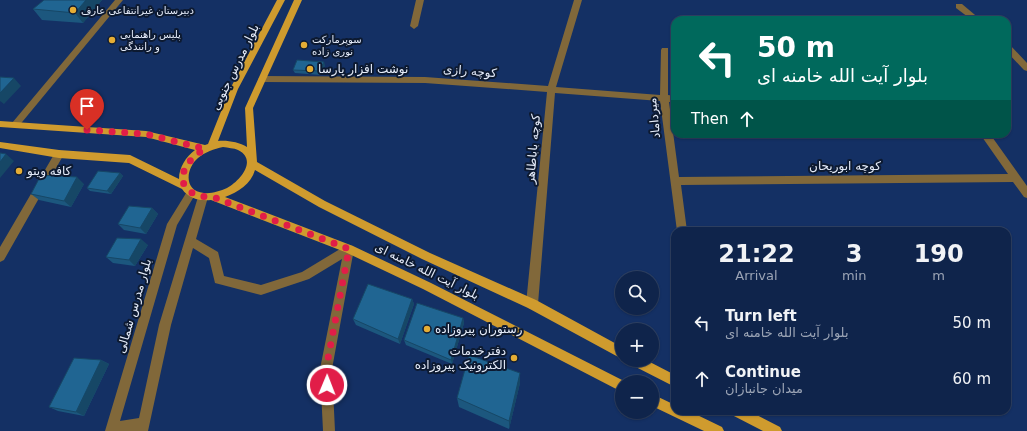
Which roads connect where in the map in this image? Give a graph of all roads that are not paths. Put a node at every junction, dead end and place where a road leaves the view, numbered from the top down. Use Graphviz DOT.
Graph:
graph roads {
  1 [pos="119,0"];
  2 [pos="281,0"];
  3 [pos="298,0"];
  4 [pos="420,0"];
  5 [pos="578,0"];
  6 [pos="959,6"];
  7 [pos="972,16"];
  8 [pos="414,26"];
  9 [pos="665,50"];
  10 [pos="1011,52"];
  11 [pos="1027,68"];
  12 [pos="262,79"];
  13 [pos="551,90"];
  14 [pos="664,99"];
  15 [pos="671,99"];
  16 [pos="0,124"];
  17 [pos="15,125"];
  18 [pos="988,138"];
  19 [pos="0,145"];
  20 [pos="209,148"];
  21 [pos="59,154"];
  22 [pos="253,162"];
  23 [pos="1014,178"];
  24 [pos="675,181"];
  25 [pos="188,189"];
  26 [pos="1027,194"];
  27 [pos="208,197"];
  28 [pos="681,227"];
  29 [pos="189,240"];
  30 [pos="349,249"];
  31 [pos="0,257"];
  32 [pos="532,304"];
  33 [pos="615,349"];
  34 [pos="648,367"];
  35 [pos="671,379"];
  36 [pos="615,382"];
  37 [pos="659,403"];
  38 [pos="671,409"];
  39 [pos="684,415"];
  40 [pos="744,415"];
  41 [pos="142,427"];
  42 [pos="111,430"];
  43 [pos="329,431"];
  44 [pos="718,431"];
  45 [pos="776,431"];
  1 -- 17 [label="street"];
  2 -- 20 [label="main road, بلوار مدرس جنوبی"];
  3 -- 12 [label="main road"];
  4 -- 8 [label="street"];
  5 -- 13 [label="street, کوچه باباطاهر"];
  6 -- 7 [label="street"];
  9 -- 14 [label="street, میرداماد"];
  10 -- 11 [label="street"];
  12 -- 13 [label="street, کوچه رازی"];
  12 -- 22 [label="main road"];
  13 -- 14 [label="street, کوچه رازی"];
  13 -- 32 [label="street, کوچه باباطاهر"];
  14 -- 15 [label="street, کوچه رازی"];
  14 -- 24 [label="street, میرداماد"];
  16 -- 17 [label="main road"];
  17 -- 20 [label="main road"];
  18 -- 23 [label="street"];
  19 -- 21 [label="main road"];
  20 -- 22 [label="main road"];
  20 -- 25 [label="main road"];
  21 -- 25 [label="main road"];
  21 -- 31 [label="street"];
  22 -- 27 [label="main road"];
  22 -- 32 [label="main road, بلوار آیت الله خامنه ای"];
  23 -- 24 [label="street, کوچه ابوریحان"];
  23 -- 26 [label="street"];
  24 -- 28 [label="street, میرداماد"];
  25 -- 27 [label="main road"];
  25 -- 42 [label="street, بلوار مدرس شمالی"];
  27 -- 29 [label="street"];
  27 -- 30 [label="main road, بلوار آیت الله خامنه ای"];
  29 -- 30 [label="street"];
  29 -- 41 [label="street"];
  30 -- 36 [label="main road, بلوار آیت الله خامنه ای"];
  30 -- 43 [label="street"];
  32 -- 33 [label="main road, بلوار آیت الله خامنه ای"];
  34 -- 35 [label="main road"];
  37 -- 38 [label="main road"];
  39 -- 44 [label="main road"];
  40 -- 45 [label="main road"];
  41 -- 42 [label="street"];
}
